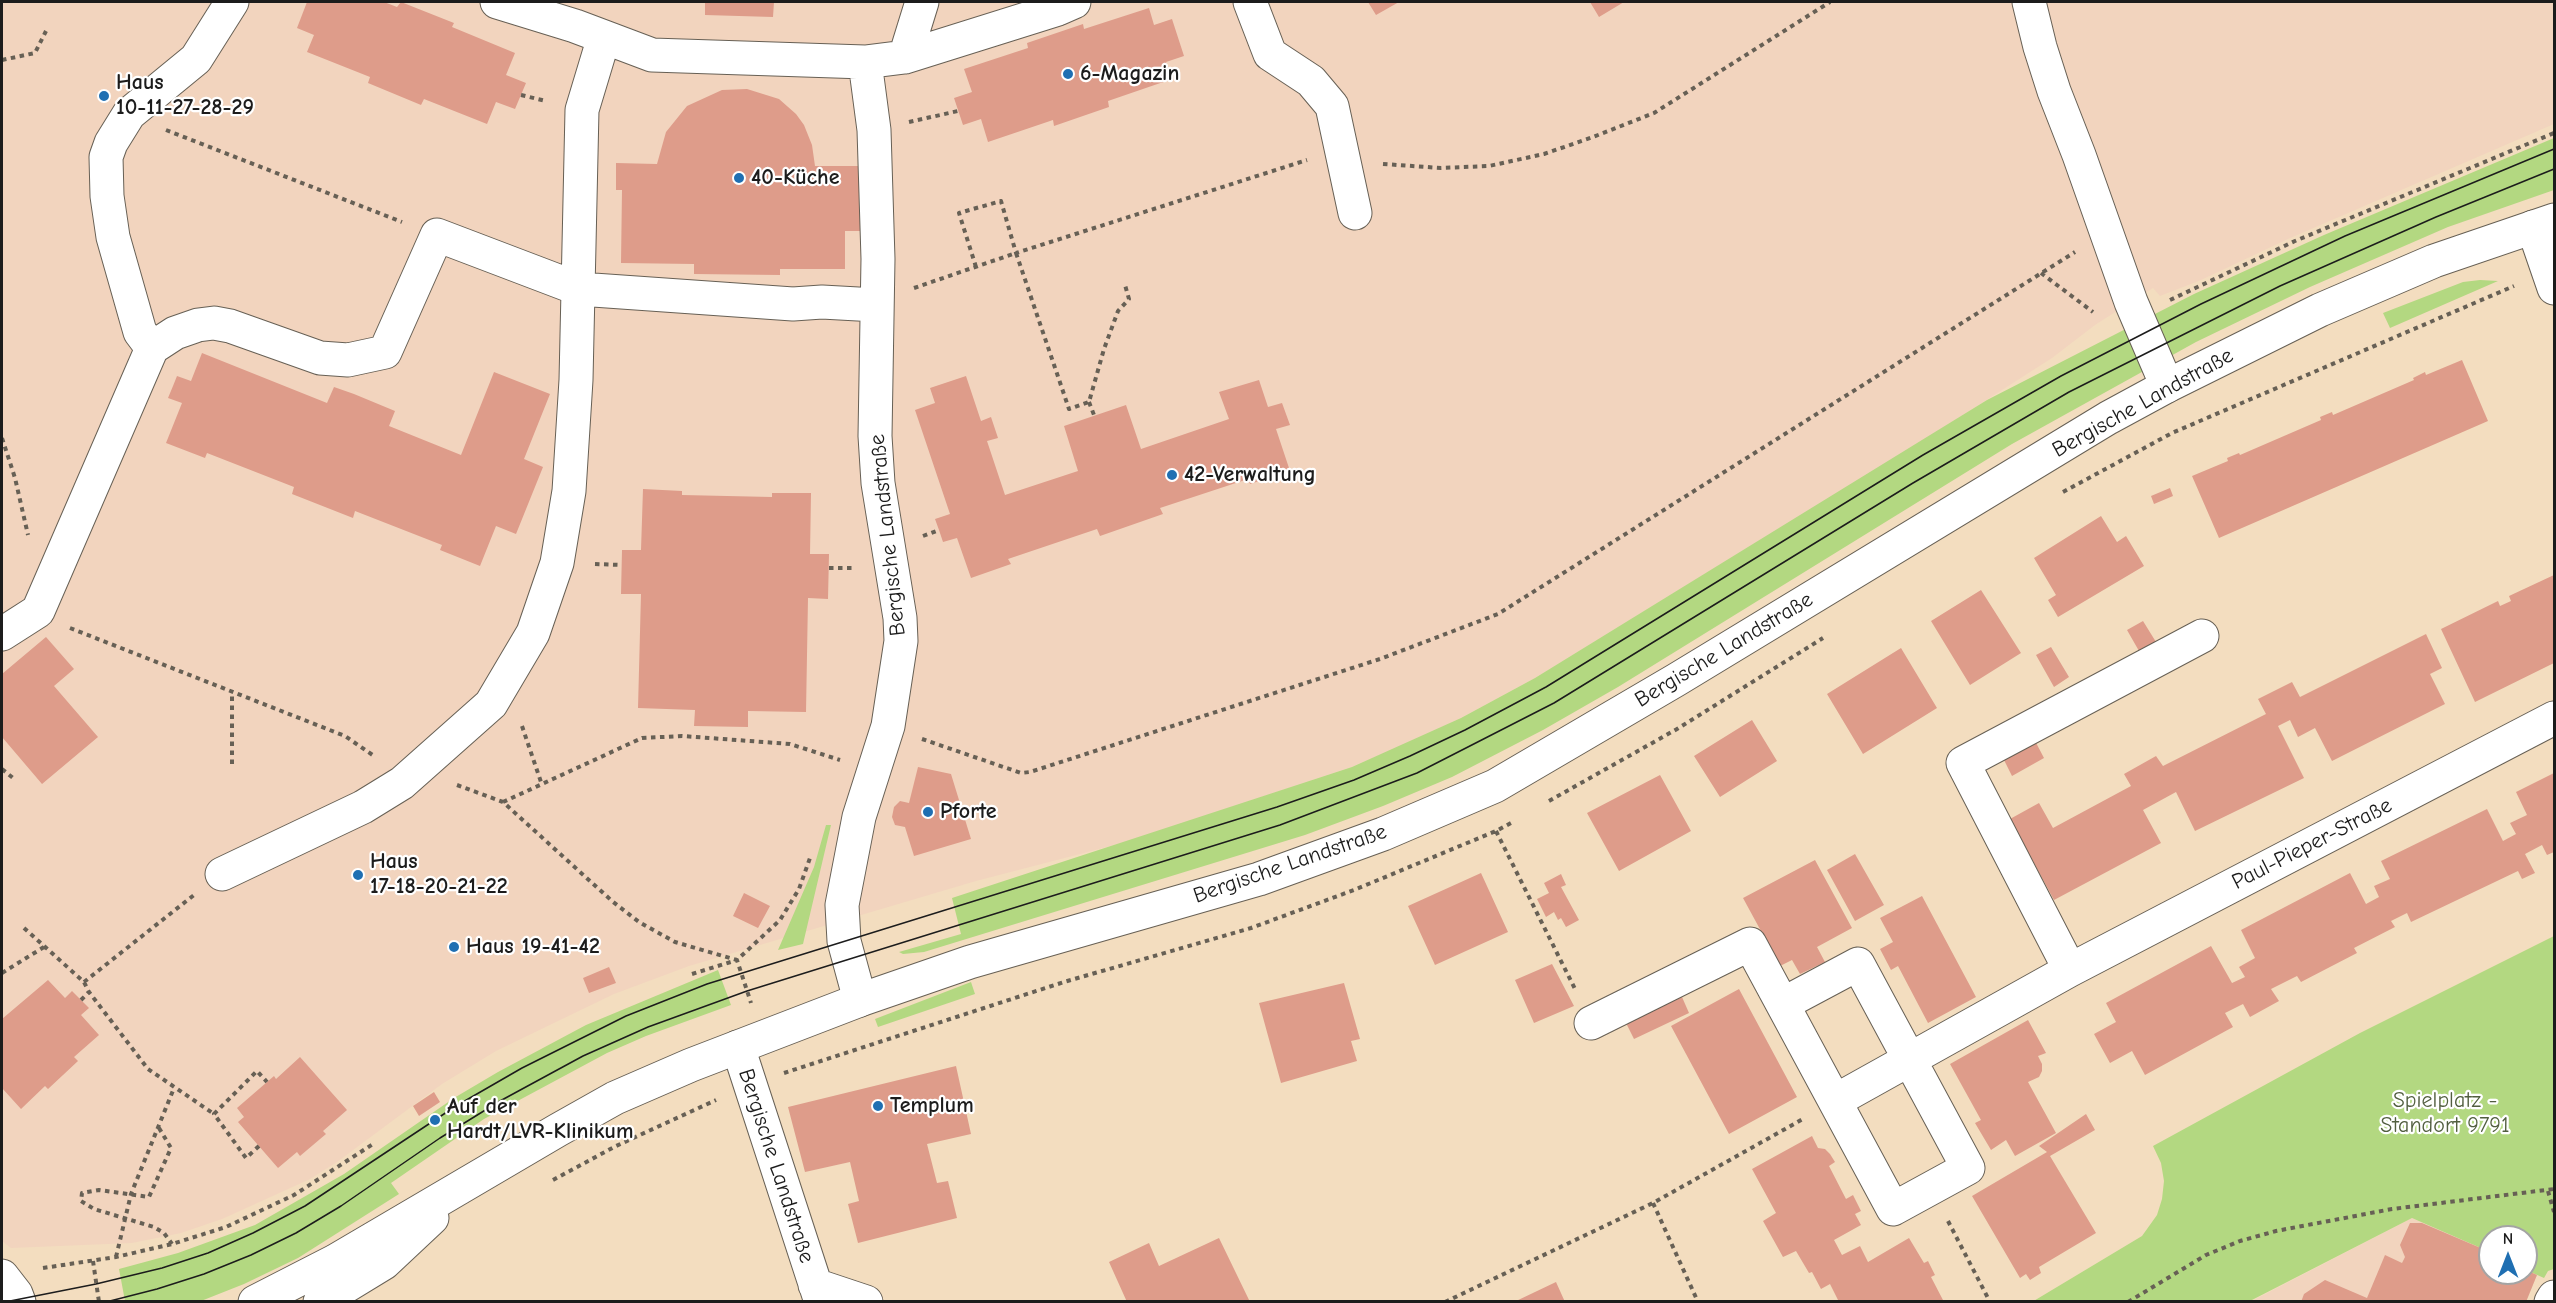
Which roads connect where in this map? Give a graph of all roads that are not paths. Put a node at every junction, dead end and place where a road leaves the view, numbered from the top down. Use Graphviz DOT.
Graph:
graph roads {
  1 [pos="232,2"];
  2 [pos="497,2"];
  3 [pos="901,2"];
  4 [pos="922,2"];
  5 [pos="1074,2"];
  6 [pos="1250,2"];
  7 [pos="2029,2"];
  8 [pos="550,11"];
  9 [pos="604,37"];
  10 [pos="905,57"];
  11 [pos="866,62"];
  12 [pos="1355,213"];
  13 [pos="2544,224"];
  14 [pos="2554,288"];
  15 [pos="579,289"];
  16 [pos="877,298"];
  17 [pos="152,348"];
  18 [pos="2167,386"];
  19 [pos="2,634"];
  20 [pos="2202,636"];
  21 [pos="2554,718"];
  22 [pos="222,874"];
  23 [pos="2070,970"];
  24 [pos="860,1000"];
  25 [pos="1783,1004"];
  26 [pos="1592,1023"];
  27 [pos="738,1047"];
  28 [pos="1910,1059"];
  29 [pos="1835,1101"];
  30 [pos="471,1182"];
  31 [pos="2,1276"];
  32 [pos="818,1293"];
  33 [pos="2554,1297"];
  34 [pos="19,1302"];
  35 [pos="255,1302"];
  36 [pos="320,1302"];
  37 [pos="866,1302"];
  38 [pos="2551,1302"];
  1 -- 17 [label="main road"];
  2 -- 8 [label="main road"];
  3 -- 10 [label="main road"];
  4 -- 10 [label="main road"];
  5 -- 10 [label="main road"];
  6 -- 12 [label="main road"];
  7 -- 18 [label="main road"];
  8 -- 9 [label="main road"];
  9 -- 11 [label="main road"];
  9 -- 15 [label="main road"];
  10 -- 11 [label="main road"];
  11 -- 16 [label="main road, Bergische Landstraße"];
  13 -- 14 [label="main road"];
  13 -- 18 [label="main road, Bergische Landstraße"];
  15 -- 16 [label="main road"];
  15 -- 17 [label="main road"];
  15 -- 22 [label="main road"];
  16 -- 24 [label="main road, Bergische Landstraße"];
  17 -- 19 [label="main road"];
  18 -- 24 [label="main road, Bergische Landstraße"];
  20 -- 23 [label="main road"];
  21 -- 23 [label="main road, Paul-Pieper-Straße"];
  23 -- 28 [label="main road, Paul-Pieper-Straße"];
  24 -- 27 [label="main road, Bergische Landstraße"];
  25 -- 26 [label="main road"];
  25 -- 28 [label="main road"];
  25 -- 29 [label="main road"];
  27 -- 30 [label="main road, Bergische Landstraße"];
  27 -- 32 [label="main road, Bergische Landstraße"];
  28 -- 29 [label="main road, Paul-Pieper-Straße"];
  28 -- 29 [label="main road"];
  30 -- 35 [label="main road, Bergische Landstraße"];
  30 -- 36 [label="main road, Bergische Landstraße"];
  31 -- 34 [label="main road"];
  32 -- 37 [label="main road, Bergische Landstraße"];
  33 -- 38 [label="main road"];
}
